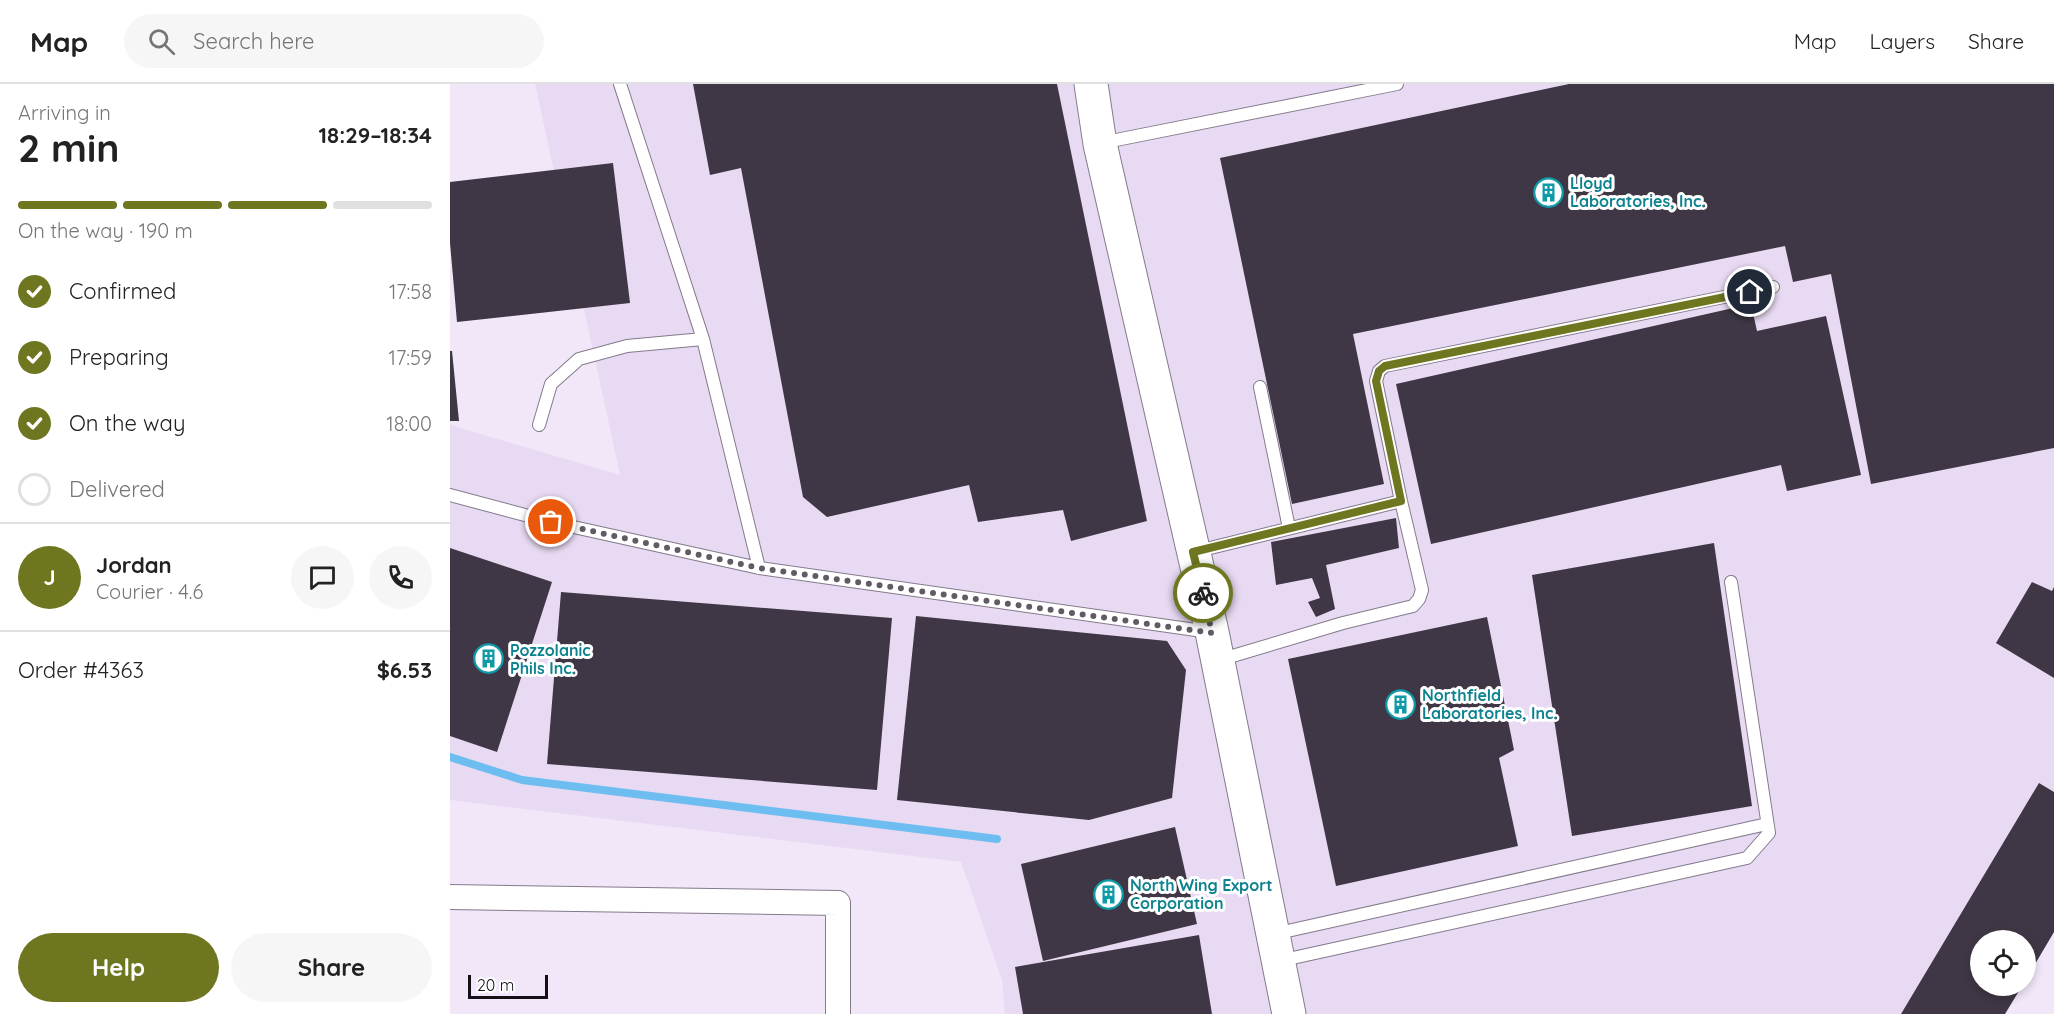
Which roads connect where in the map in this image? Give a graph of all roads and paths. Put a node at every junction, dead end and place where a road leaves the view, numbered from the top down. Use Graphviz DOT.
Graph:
graph roads {
  1 [pos="620,84"];
  2 [pos="1091,84"];
  3 [pos="1397,84"];
  4 [pos="1100,144"];
  5 [pos="1773,287"];
  6 [pos="703,339"];
  7 [pos="1260,387"];
  8 [pos="539,425"];
  9 [pos="450,495"];
  10 [pos="1401,501"];
  11 [pos="1289,528"];
  12 [pos="1193,552"];
  13 [pos="759,568"];
  14 [pos="1731,582"];
  15 [pos="1215,646"];
  16 [pos="1767,824"];
  17 [pos="450,897"];
  18 [pos="1275,947"];
  19 [pos="838,1014"];
  20 [pos="1289,1014"];
  1 -- 6 [label="lane"];
  2 -- 4 [label="street"];
  3 -- 4 [label="lane"];
  4 -- 12 [label="street"];
  5 -- 10 [label="lane"];
  6 -- 8 [label="lane"];
  6 -- 13 [label="lane"];
  7 -- 11 [label="lane"];
  9 -- 13 [label="lane"];
  10 -- 11 [label="lane"];
  10 -- 15 [label="lane"];
  11 -- 12 [label="lane"];
  12 -- 15 [label="street"];
  13 -- 15 [label="lane"];
  14 -- 16 [label="lane"];
  15 -- 18 [label="street"];
  16 -- 18 [label="lane"];
  16 -- 18 [label="lane"];
  17 -- 19 [label="street"];
  18 -- 20 [label="street"];
}
